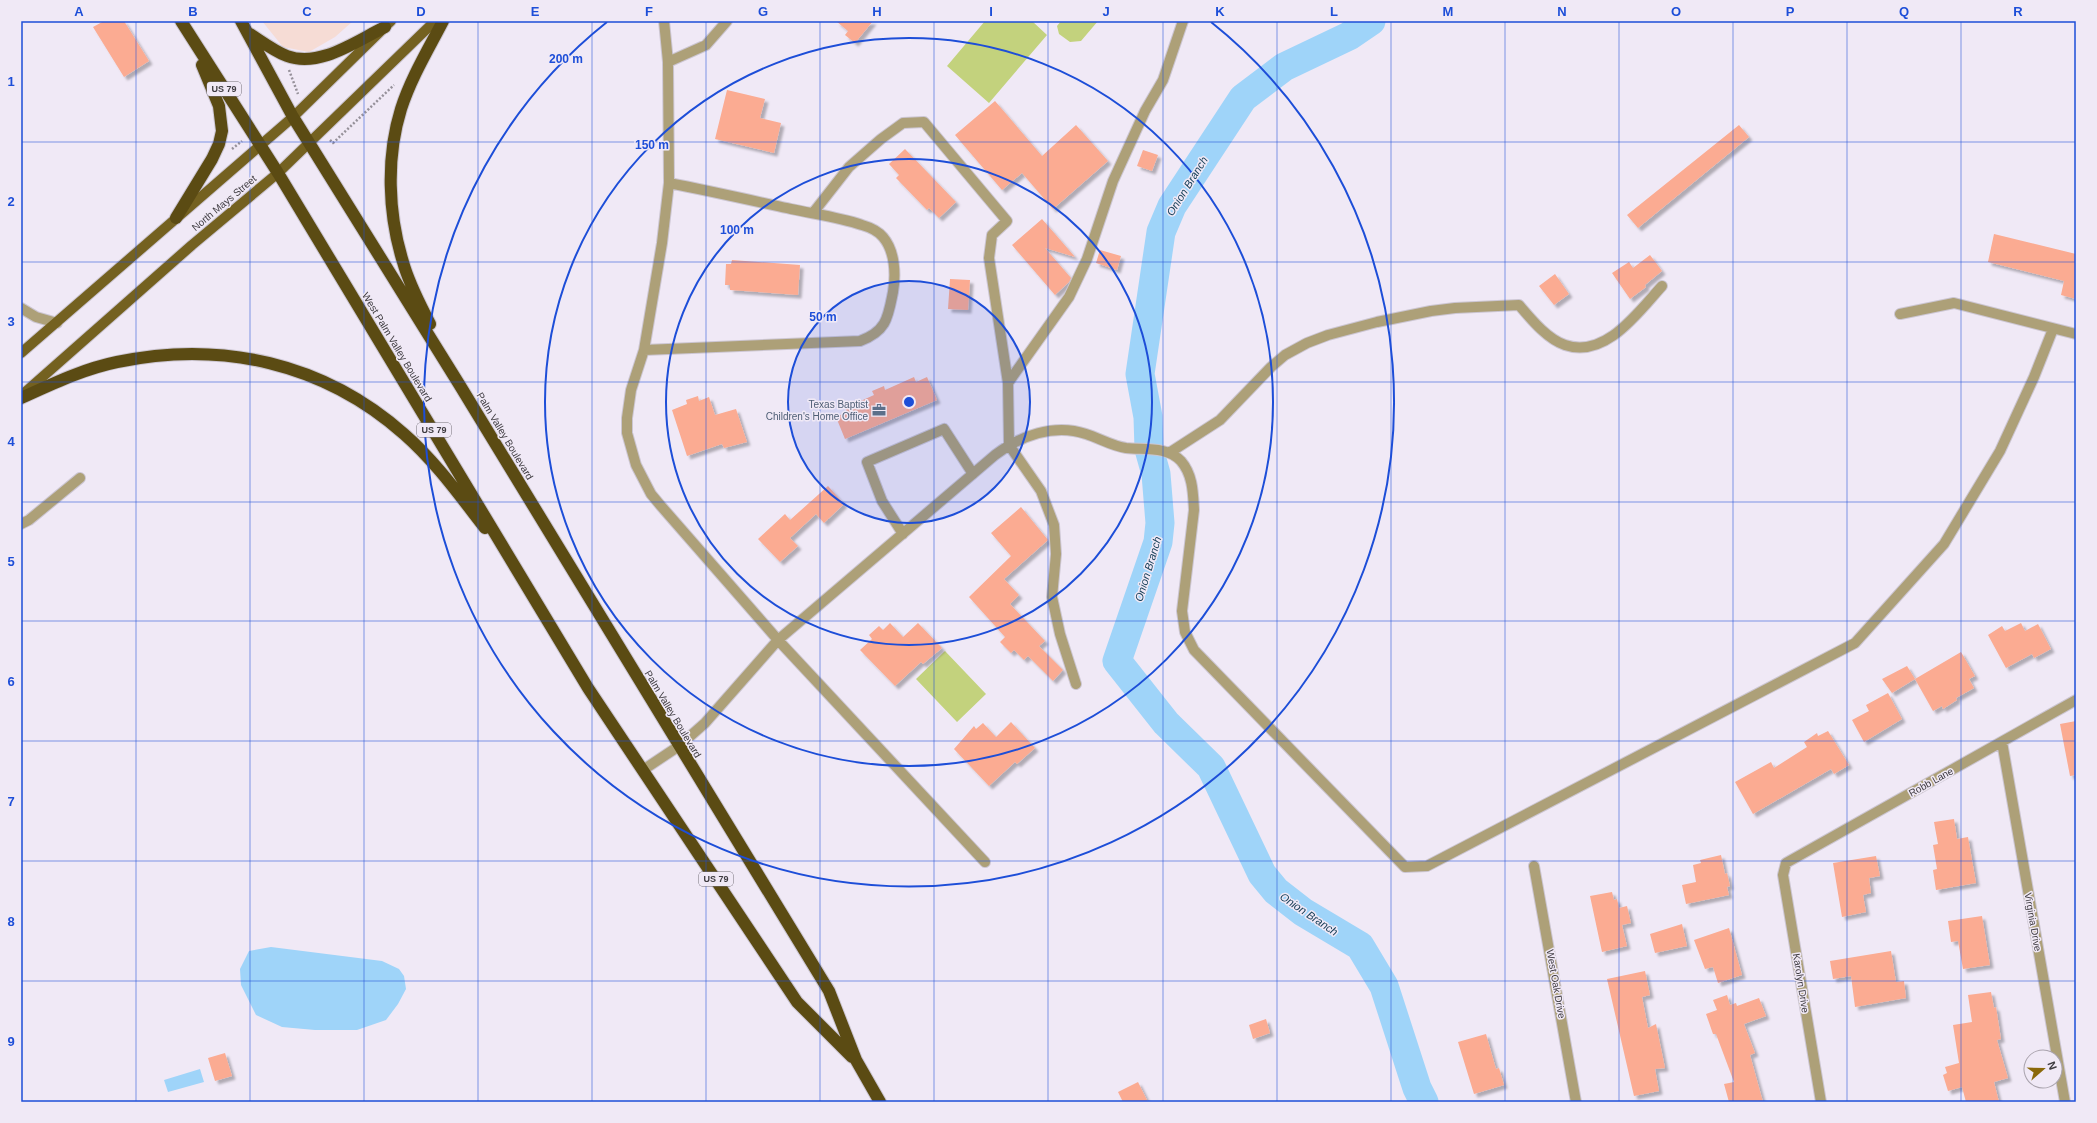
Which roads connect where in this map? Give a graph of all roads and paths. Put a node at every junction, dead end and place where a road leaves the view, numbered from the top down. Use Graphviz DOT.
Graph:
graph roads {
  1 [pos="181,21"];
  2 [pos="241,21"];
  3 [pos="435,21"];
  4 [pos="444,21"];
  5 [pos="664,21"];
  6 [pos="727,21"];
  7 [pos="1183,21"];
  8 [pos="388,24"];
  9 [pos="188,33"];
  10 [pos="248,33"];
  11 [pos="668,62"];
  12 [pos="287,66"];
  13 [pos="399,80"];
  14 [pos="298,95"];
  15 [pos="293,116"];
  16 [pos="330,139"];
  17 [pos="309,143"];
  18 [pos="260,144"];
  19 [pos="278,174"];
  20 [pos="669,183"];
  21 [pos="813,213"];
  22 [pos="176,218"];
  23 [pos="1662,286"];
  24 [pos="21,308"];
  25 [pos="1900,314"];
  26 [pos="57,323"];
  27 [pos="2053,329"];
  28 [pos="2076,334"];
  29 [pos="644,350"];
  30 [pos="21,353"];
  31 [pos="1008,383"];
  32 [pos="459,384"];
  33 [pos="21,397"];
  34 [pos="1009,445"];
  35 [pos="1169,453"];
  36 [pos="973,474"];
  37 [pos="80,478"];
  38 [pos="21,524"];
  39 [pos="903,534"];
  40 [pos="516,565"];
  41 [pos="778,640"];
  42 [pos="1076,684"];
  43 [pos="588,688"];
  44 [pos="2076,700"];
  45 [pos="2002,742"];
  46 [pos="679,746"];
  47 [pos="643,770"];
  48 [pos="986,862"];
  49 [pos="1786,864"];
  50 [pos="1534,866"];
  51 [pos="856,1060"];
  52 [pos="880,1102"];
  53 [pos="1576,1102"];
  54 [pos="1821,1102"];
  55 [pos="2065,1102"];
  1 -- 9 [label="highway, West Palm Valley Boulevard / US 79"];
  2 -- 10 [label="highway, US 79"];
  3 -- 17 [label="main road, North Mays Street"];
  4 -- 32 [label="highway"];
  5 -- 11 [label="street"];
  6 -- 11 [label="street"];
  7 -- 31 [label="street"];
  8 -- 10 [label="highway"];
  8 -- 15 [label="main road, North Mays Street"];
  9 -- 18 [label="highway, West Palm Valley Boulevard / US 79"];
  9 -- 22 [label="highway"];
  10 -- 15 [label="highway, US 79"];
  11 -- 20 [label="street"];
  12 -- 14 [label="path"];
  13 -- 16 [label="path"];
  15 -- 17 [label="highway, US 79"];
  15 -- 18 [label="main road, North Mays Street"];
  17 -- 19 [label="main road, North Mays Street"];
  17 -- 32 [label="highway, US 79"];
  18 -- 19 [label="highway, West Palm Valley Boulevard / US 79"];
  18 -- 22 [label="main road, North Mays Street"];
  19 -- 33 [label="main road, North Mays Street"];
  19 -- 40 [label="highway, West Palm Valley Boulevard / US 79"];
  20 -- 21 [label="street"];
  20 -- 29 [label="street"];
  21 -- 29 [label="street"];
  21 -- 31 [label="street"];
  22 -- 26 [label="main road, North Mays Street"];
  23 -- 35 [label="street"];
  24 -- 26 [label="street"];
  25 -- 27 [label="street"];
  26 -- 30 [label="main road, North Mays Street"];
  27 -- 28 [label="street"];
  27 -- 35 [label="street"];
  29 -- 41 [label="street"];
  31 -- 34 [label="street"];
  32 -- 46 [label="highway, Palm Valley Boulevard / US 79"];
  33 -- 40 [label="highway"];
  34 -- 35 [label="street"];
  34 -- 36 [label="street"];
  34 -- 42 [label="street"];
  36 -- 39 [label="street"];
  36 -- 39 [label="street"];
  37 -- 38 [label="street"];
  39 -- 41 [label="street"];
  40 -- 43 [label="highway, West Palm Valley Boulevard / US 79"];
  41 -- 46 [label="street"];
  41 -- 48 [label="street"];
  43 -- 47 [label="highway, Palm Valley Boulevard / US 79"];
  44 -- 45 [label="street, Robb Lane"];
  45 -- 49 [label="street, Robb Lane"];
  45 -- 55 [label="street, Virginia Drive"];
  46 -- 47 [label="street"];
  46 -- 51 [label="highway, Palm Valley Boulevard / US 79"];
  47 -- 51 [label="highway, Palm Valley Boulevard / US 79"];
  49 -- 54 [label="street, Karolyn Drive"];
  50 -- 53 [label="street, West Oak Drive"];
  51 -- 52 [label="highway, Palm Valley Boulevard / US 79"];
}
